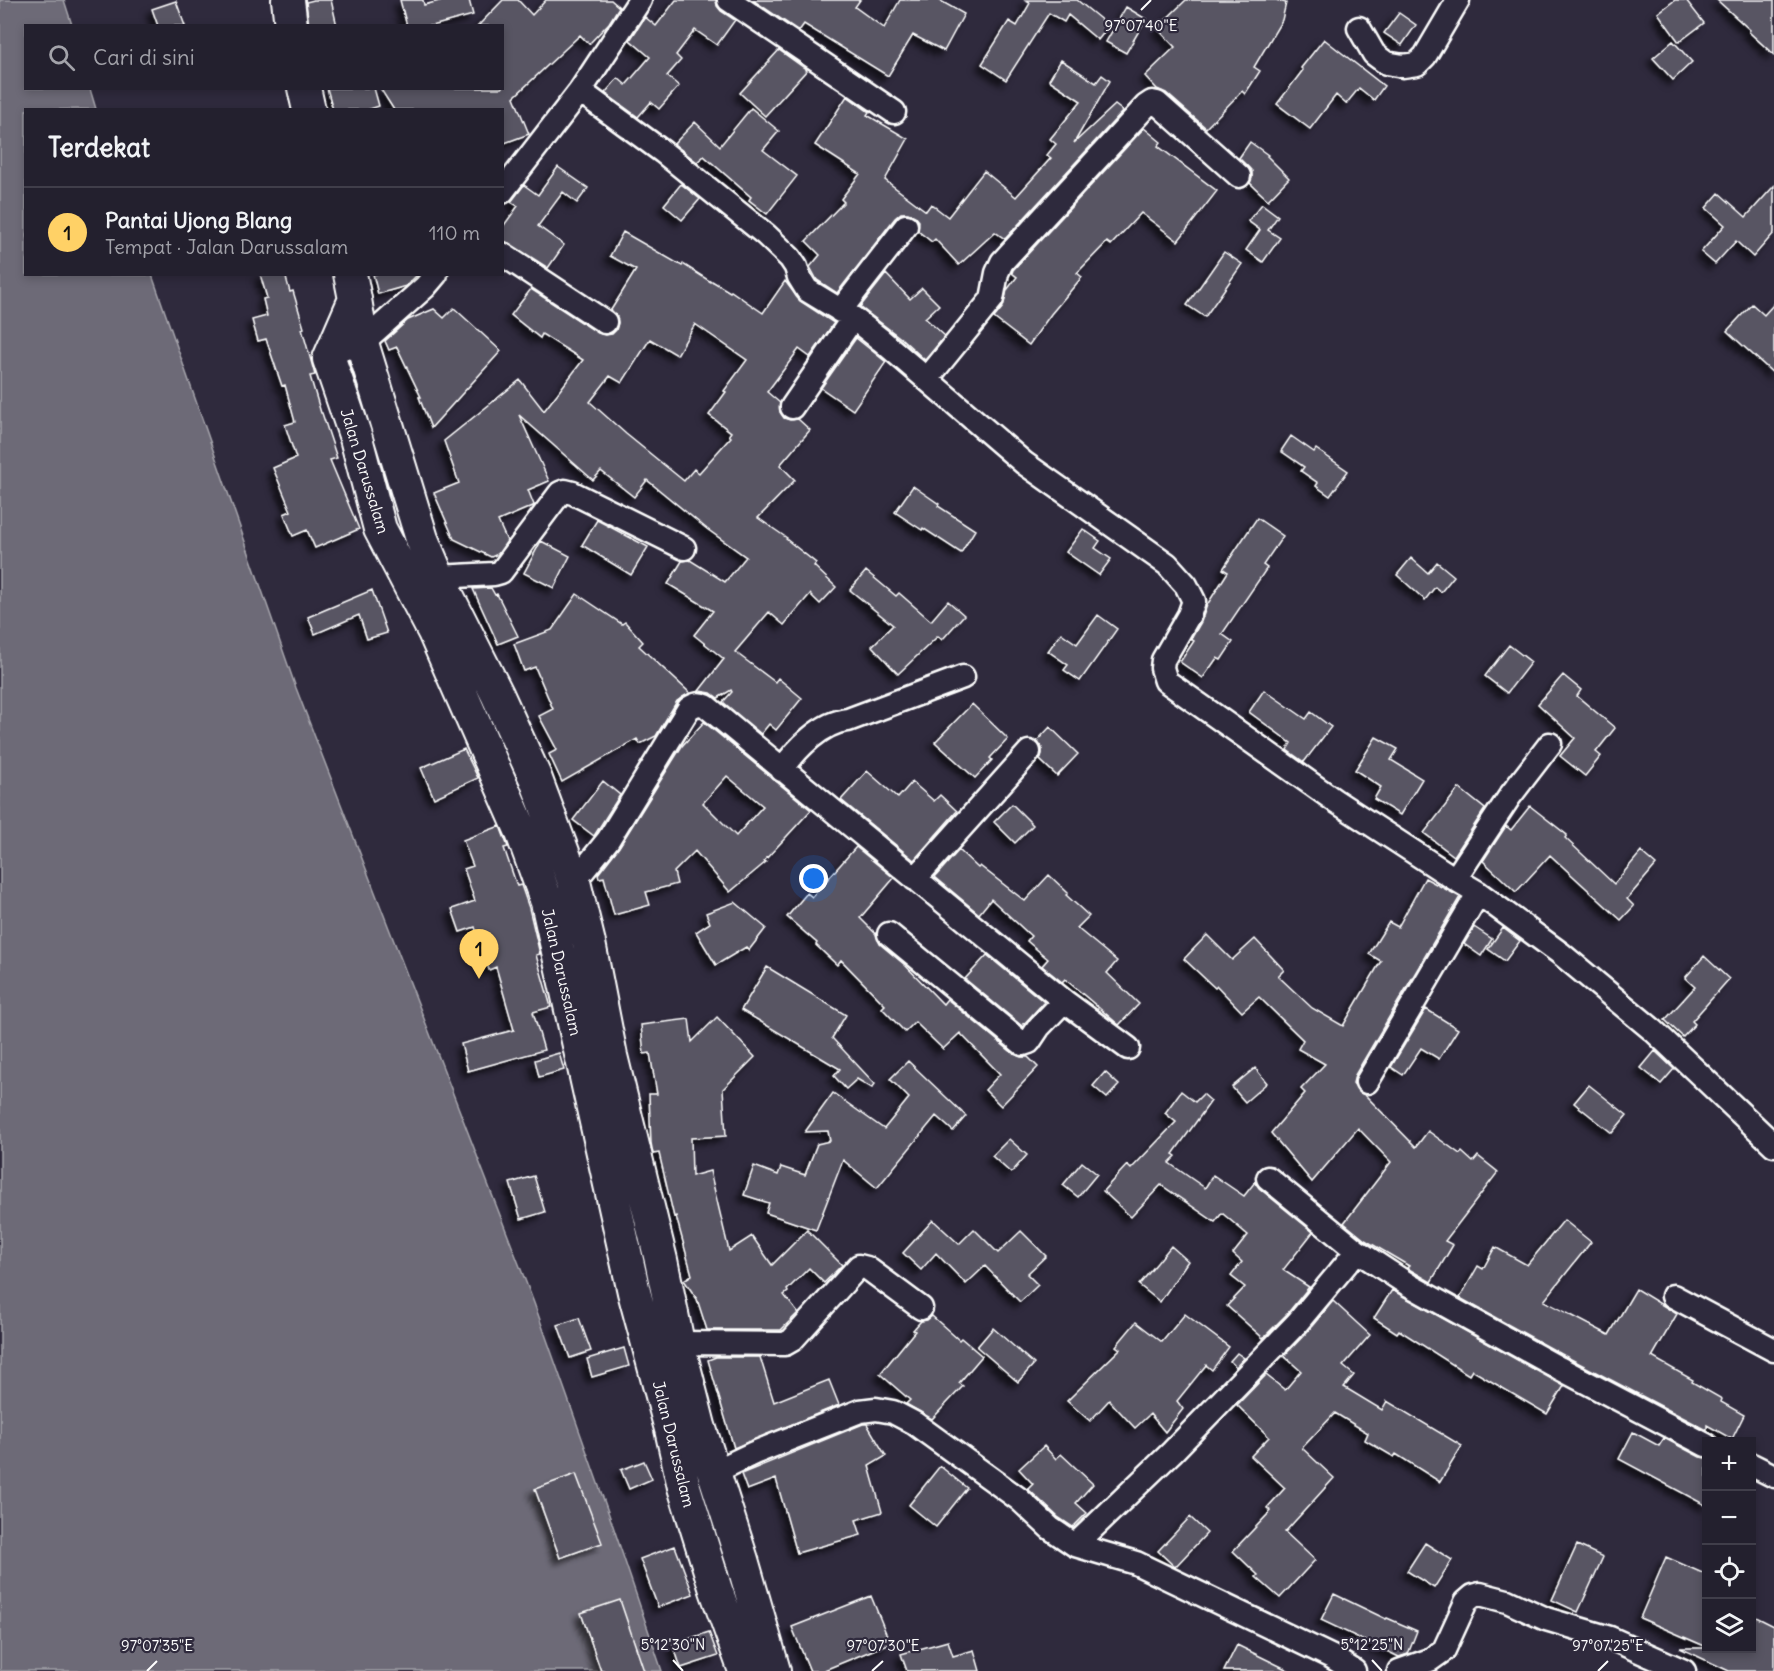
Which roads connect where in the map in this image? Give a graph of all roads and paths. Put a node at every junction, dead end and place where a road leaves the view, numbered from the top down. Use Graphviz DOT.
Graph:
graph roads {
  1 [pos="288,0"];
  2 [pos="640,0"];
  3 [pos="729,0"];
  4 [pos="1458,0"];
  5 [pos="291,24"];
  6 [pos="1359,28"];
  7 [pos="304,90"];
  8 [pos="580,91"];
  9 [pos="309,108"];
  10 [pos="894,112"];
  11 [pos="1239,176"];
  12 [pos="504,189"];
  13 [pos="906,226"];
  14 [pos="504,255"];
  15 [pos="434,276"];
  16 [pos="352,287"];
  17 [pos="846,315"];
  18 [pos="604,322"];
  19 [pos="362,343"];
  20 [pos="329,359"];
  21 [pos="927,379"];
  22 [pos="792,407"];
  23 [pos="684,548"];
  24 [pos="438,577"];
  25 [pos="963,677"];
  26 [pos="1550,744"];
  27 [pos="1029,752"];
  28 [pos="782,770"];
  29 [pos="915,879"];
  30 [pos="1455,879"];
  31 [pos="574,882"];
  32 [pos="1477,892"];
  33 [pos="889,934"];
  34 [pos="1064,1001"];
  35 [pos="1128,1048"];
  36 [pos="1367,1082"];
  37 [pos="1774,1145"];
  38 [pos="1268,1178"];
  39 [pos="1357,1251"];
  40 [pos="1673,1296"];
  41 [pos="921,1308"];
  42 [pos="678,1343"];
  43 [pos="1774,1350"];
  44 [pos="1702,1442"];
  45 [pos="1756,1468"];
  46 [pos="714,1472"];
  47 [pos="1774,1476"];
  48 [pos="1075,1545"];
  49 [pos="745,1671"];
  50 [pos="774,1671"];
  51 [pos="1354,1671"];
  52 [pos="1399,1671"];
  53 [pos="1684,1671"];
  1 -- 5 [label="street"];
  2 -- 8 [label="street"];
  3 -- 10 [label="street"];
  4 -- 6 [label="street"];
  7 -- 9 [label="street"];
  8 -- 12 [label="street"];
  8 -- 17 [label="street"];
  11 -- 21 [label="street"];
  13 -- 17 [label="street"];
  14 -- 18 [label="street"];
  15 -- 19 [label="street"];
  16 -- 19 [label="street, Jalan Darussalam"];
  16 -- 20 [label="street, Jalan Darussalam"];
  17 -- 21 [label="street"];
  17 -- 22 [label="street"];
  19 -- 20 [label="street"];
  19 -- 24 [label="street, Jalan Darussalam"];
  20 -- 49 [label="street, Jalan Darussalam"];
  21 -- 30 [label="street"];
  23 -- 24 [label="street"];
  24 -- 31 [label="street, Jalan Darussalam"];
  25 -- 28 [label="street"];
  26 -- 30 [label="street"];
  27 -- 29 [label="street"];
  28 -- 29 [label="street"];
  28 -- 31 [label="street"];
  29 -- 34 [label="street"];
  30 -- 32 [label="street"];
  31 -- 42 [label="street, Jalan Darussalam"];
  32 -- 36 [label="street"];
  32 -- 37 [label="street"];
  33 -- 34 [label="street"];
  34 -- 35 [label="street"];
  38 -- 39 [label="street"];
  39 -- 44 [label="street"];
  39 -- 48 [label="street"];
  40 -- 43 [label="street"];
  41 -- 42 [label="street"];
  42 -- 46 [label="street, Jalan Darussalam"];
  45 -- 47 [label="street"];
  46 -- 48 [label="street"];
  46 -- 50 [label="street, Jalan Darussalam"];
  48 -- 51 [label="street"];
  52 -- 53 [label="street"];
}
